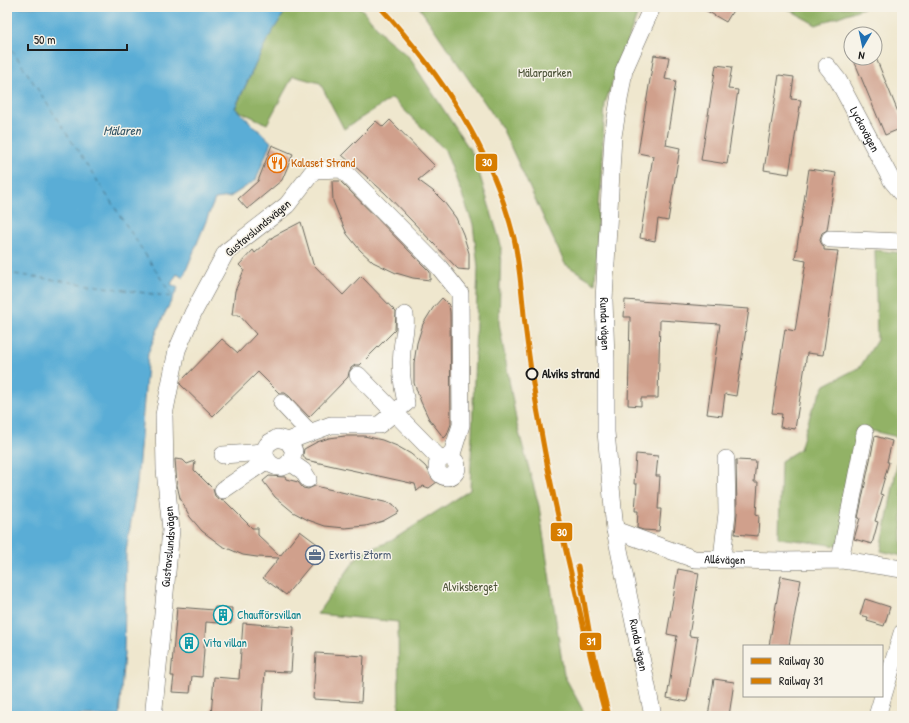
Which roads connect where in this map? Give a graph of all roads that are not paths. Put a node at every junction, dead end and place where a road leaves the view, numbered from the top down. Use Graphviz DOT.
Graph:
graph roads {
  1 [pos="652,7"];
  2 [pos="827,66"];
  3 [pos="902,193"];
  4 [pos="830,239"];
  5 [pos="902,242"];
  6 [pos="405,315"];
  7 [pos="358,375"];
  8 [pos="282,404"];
  9 [pos="394,413"];
  10 [pos="310,433"];
  11 [pos="865,433"];
  12 [pos="288,441"];
  13 [pos="223,454"];
  14 [pos="266,456"];
  15 [pos="726,459"];
  16 [pos="290,462"];
  17 [pos="308,479"];
  18 [pos="223,490"];
  19 [pos="615,530"];
  20 [pos="722,559"];
  21 [pos="840,560"];
  22 [pos="902,569"];
  23 [pos="902,633"];
  24 [pos="883,696"];
  25 [pos="883,697"];
  26 [pos="154,716"];
  27 [pos="653,716"];
  28 [pos="877,716"];
  1 -- 19 [label="street, Runda vägen"];
  2 -- 3 [label="street, Lyckovägen"];
  4 -- 5 [label="street"];
  6 -- 9 [label="street"];
  7 -- 9 [label="street"];
  8 -- 10 [label="street"];
  9 -- 10 [label="street"];
  9 -- 26 [label="street, Gustavslundsvägen"];
  10 -- 12 [label="street"];
  11 -- 21 [label="street"];
  12 -- 14 [label="street"];
  12 -- 16 [label="street"];
  13 -- 14 [label="street"];
  14 -- 16 [label="street"];
  14 -- 18 [label="street"];
  15 -- 20 [label="street"];
  16 -- 17 [label="street"];
  19 -- 20 [label="street, Allévägen"];
  19 -- 27 [label="street, Runda vägen"];
  20 -- 21 [label="street, Allévägen"];
  21 -- 22 [label="street, Allévägen"];
  23 -- 24 [label="street"];
  25 -- 28 [label="street"];
}
